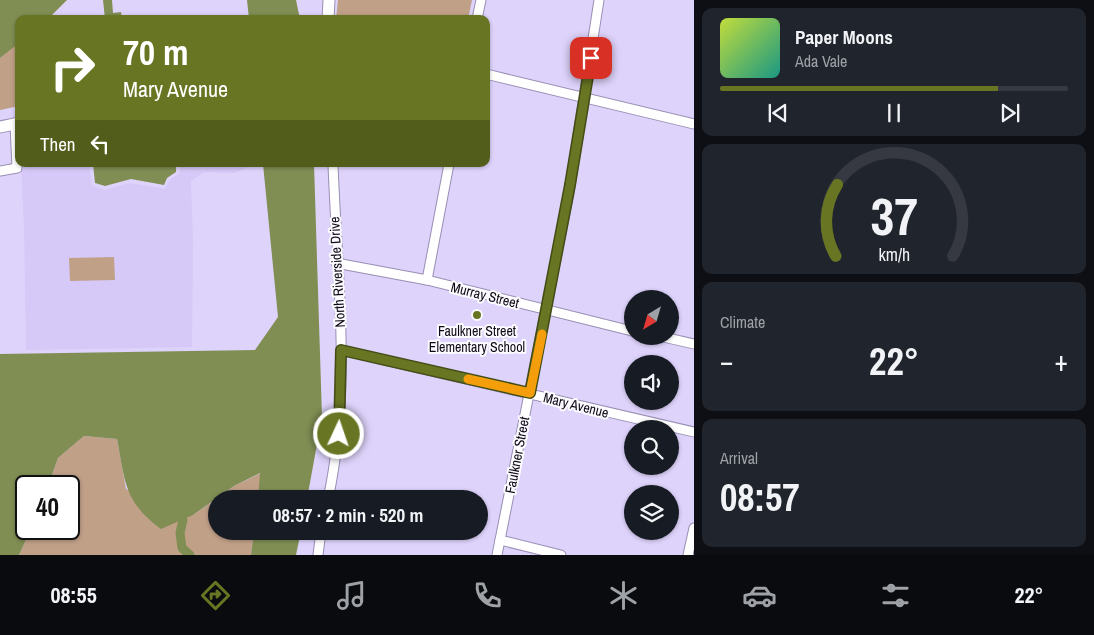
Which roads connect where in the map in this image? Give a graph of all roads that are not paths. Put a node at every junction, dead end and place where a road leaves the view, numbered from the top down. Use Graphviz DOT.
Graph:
graph roads {
  1 [pos="329,0"];
  2 [pos="481,0"];
  3 [pos="599,0"];
  4 [pos="328,15"];
  5 [pos="478,15"];
  6 [pos="490,75"];
  7 [pos="585,98"];
  8 [pos="15,123"];
  9 [pos="694,124"];
  10 [pos="0,127"];
  11 [pos="17,167"];
  12 [pos="333,167"];
  13 [pos="448,167"];
  14 [pos="0,171"];
  15 [pos="336,263"];
  16 [pos="427,280"];
  17 [pos="546,310"];
  18 [pos="624,329"];
  19 [pos="679,341"];
  20 [pos="694,344"];
  21 [pos="341,350"];
  22 [pos="530,393"];
  23 [pos="694,432"];
  24 [pos="330,490"];
  25 [pos="694,528"];
  26 [pos="320,540"];
  27 [pos="500,540"];
  28 [pos="318,555"];
  29 [pos="497,555"];
  30 [pos="561,555"];
  31 [pos="688,555"];
  1 -- 4 [label="main road"];
  2 -- 5 [label="street"];
  3 -- 7 [label="street, Faulkner Street"];
  6 -- 7 [label="street"];
  7 -- 9 [label="street"];
  7 -- 17 [label="street, Faulkner Street"];
  8 -- 10 [label="main road"];
  11 -- 14 [label="street"];
  12 -- 15 [label="street, North Riverside Drive"];
  13 -- 16 [label="street"];
  15 -- 16 [label="street, Murray Street"];
  15 -- 21 [label="street, North Riverside Drive"];
  16 -- 17 [label="street, Murray Street"];
  17 -- 18 [label="street, Murray Street"];
  17 -- 22 [label="street, Faulkner Street"];
  19 -- 20 [label="street"];
  21 -- 22 [label="street, Mary Avenue"];
  21 -- 24 [label="street, North Riverside Drive"];
  22 -- 23 [label="street, Mary Avenue"];
  22 -- 27 [label="street, Faulkner Street"];
  25 -- 31 [label="street"];
  26 -- 28 [label="street"];
  27 -- 29 [label="street, Faulkner Street"];
  27 -- 30 [label="street"];
}
